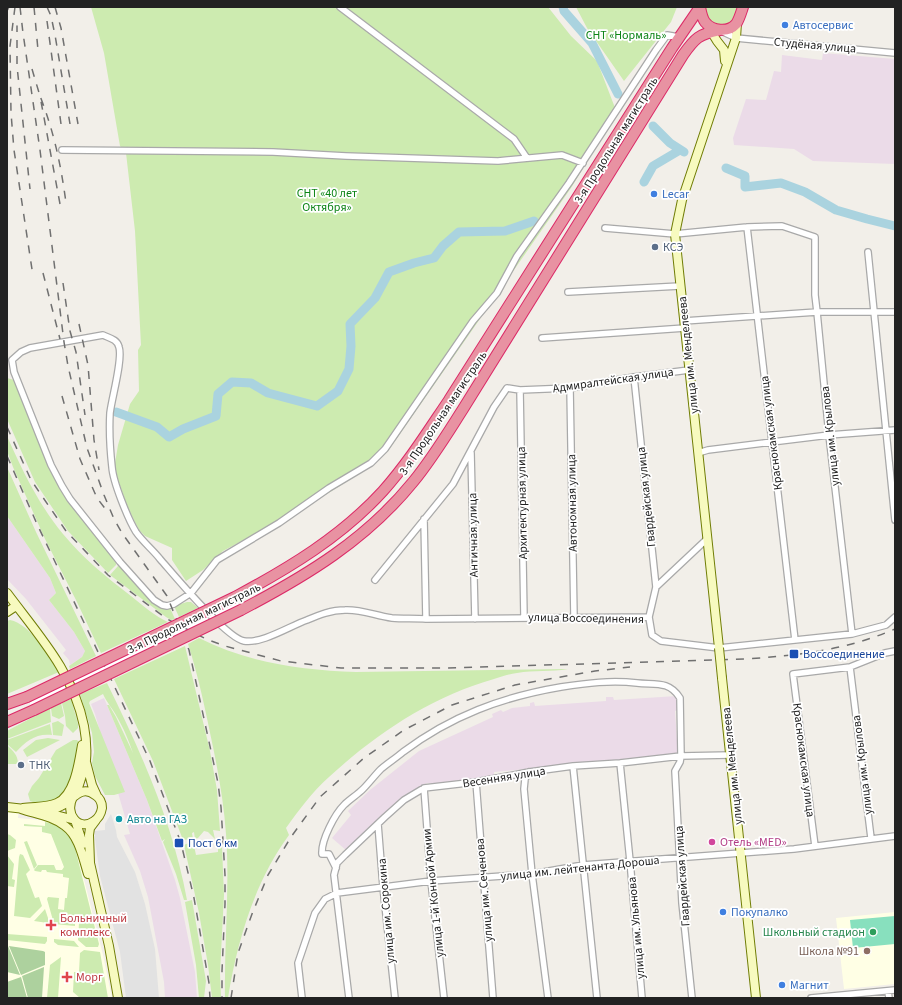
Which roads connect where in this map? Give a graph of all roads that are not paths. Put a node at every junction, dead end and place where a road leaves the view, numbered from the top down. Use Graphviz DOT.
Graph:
graph roads {
  1 [pos="340,7"];
  2 [pos="700,7"];
  3 [pos="743,7"];
  4 [pos="737,23"];
  5 [pos="712,29"];
  6 [pos="679,37"];
  7 [pos="736,38"];
  8 [pos="895,53"];
  9 [pos="725,68"];
  10 [pos="62,150"];
  11 [pos="527,158"];
  12 [pos="583,163"];
  13 [pos="747,227"];
  14 [pos="605,228"];
  15 [pos="675,234"];
  16 [pos="868,252"];
  17 [pos="680,286"];
  18 [pos="568,292"];
  19 [pos="873,311"];
  20 [pos="817,312"];
  21 [pos="895,312"];
  22 [pos="757,315"];
  23 [pos="684,324"];
  24 [pos="542,338"];
  25 [pos="689,370"];
  26 [pos="634,377"];
  27 [pos="570,388"];
  28 [pos="520,390"];
  29 [pos="895,430"];
  30 [pos="885,431"];
  31 [pos="829,436"];
  32 [pos="772,442"];
  33 [pos="471,452"];
  34 [pos="698,453"];
  35 [pos="424,519"];
  36 [pos="895,520"];
  37 [pos="707,539"];
  38 [pos="375,580"];
  39 [pos="656,587"];
  40 [pos="7,594"];
  41 [pos="191,594"];
  42 [pos="16,606"];
  43 [pos="7,612"];
  44 [pos="524,617"];
  45 [pos="574,617"];
  46 [pos="649,617"];
  47 [pos="895,617"];
  48 [pos="426,619"];
  49 [pos="475,619"];
  50 [pos="852,634"];
  51 [pos="795,640"];
  52 [pos="719,648"];
  53 [pos="895,651"];
  54 [pos="850,667"];
  55 [pos="7,704"];
  56 [pos="7,722"];
  57 [pos="86,737"];
  58 [pos="730,755"];
  59 [pos="682,756"];
  60 [pos="86,760"];
  61 [pos="620,763"];
  62 [pos="574,766"];
  63 [pos="529,772"];
  64 [pos="476,782"];
  65 [pos="424,788"];
  66 [pos="74,796"];
  67 [pos="98,797"];
  68 [pos="7,807"];
  69 [pos="21,809"];
  70 [pos="43,811"];
  71 [pos="75,820"];
  72 [pos="96,820"];
  73 [pos="378,824"];
  74 [pos="895,836"];
  75 [pos="871,838"];
  76 [pos="815,846"];
  77 [pos="741,853"];
  78 [pos="680,858"];
  79 [pos="630,861"];
  80 [pos="90,864"];
  81 [pos="583,865"];
  82 [pos="336,868"];
  83 [pos="532,874"];
  84 [pos="483,878"];
  85 [pos="431,881"];
  86 [pos="382,888"];
  87 [pos="97,890"];
  88 [pos="337,894"];
  89 [pos="895,990"];
  90 [pos="888,991"];
  91 [pos="833,997"];
  92 [pos="118,998"];
  93 [pos="302,998"];
  94 [pos="349,998"];
  95 [pos="394,998"];
  96 [pos="444,998"];
  97 [pos="493,998"];
  98 [pos="548,998"];
  99 [pos="597,998"];
  100 [pos="642,998"];
  101 [pos="692,998"];
  102 [pos="756,998"];
  103 [pos="811,998"];
  104 [pos="889,998"];
  1 -- 11 [label="street"];
  2 -- 5 [label="highway, 3-я Продольная магистраль"];
  2 -- 6 [label="highway, 3-я Продольная магистраль"];
  3 -- 4 [label="highway"];
  4 -- 5 [label="highway, 3-я Продольная магистраль"];
  4 -- 7 [label="main road, улица им. Менделеева"];
  5 -- 7 [label="street"];
  5 -- 9 [label="main road"];
  5 -- 56 [label="highway, 3-я Продольная магистраль, bridge"];
  6 -- 12 [label="street"];
  6 -- 55 [label="highway, 3-я Продольная магистраль, bridge"];
  7 -- 8 [label="street, Студёная улица"];
  7 -- 9 [label="main road, улица им. Менделеева"];
  9 -- 15 [label="main road, улица им. Менделеева"];
  10 -- 11 [label="street"];
  11 -- 12 [label="street"];
  12 -- 41 [label="street"];
  13 -- 15 [label="street"];
  13 -- 20 [label="street, улица им. Крылова"];
  13 -- 22 [label="street, Краснокамская улица"];
  14 -- 15 [label="street"];
  15 -- 17 [label="main road, улица им. Менделеева"];
  16 -- 19 [label="street"];
  17 -- 18 [label="street"];
  17 -- 23 [label="main road, улица им. Менделеева"];
  19 -- 20 [label="street"];
  19 -- 21 [label="street"];
  19 -- 30 [label="street"];
  20 -- 22 [label="street"];
  20 -- 31 [label="street, улица им. Крылова"];
  22 -- 23 [label="street"];
  22 -- 32 [label="street, Краснокамская улица"];
  23 -- 24 [label="street"];
  23 -- 25 [label="main road, улица им. Менделеева"];
  25 -- 26 [label="street, Адмиралтейская улица"];
  25 -- 34 [label="main road, улица им. Менделеева"];
  26 -- 27 [label="street, Адмиралтейская улица"];
  26 -- 39 [label="street, Гвардейская улица"];
  27 -- 28 [label="street, Адмиралтейская улица"];
  27 -- 45 [label="street, Автономная улица"];
  28 -- 33 [label="street, Адмиралтейская улица"];
  28 -- 44 [label="street, Архитектурная улица"];
  29 -- 30 [label="street"];
  30 -- 31 [label="street"];
  30 -- 36 [label="street"];
  31 -- 32 [label="street"];
  31 -- 50 [label="street, улица им. Крылова"];
  32 -- 34 [label="street"];
  32 -- 51 [label="street, Краснокамская улица"];
  33 -- 35 [label="street, Адмиралтейская улица"];
  33 -- 49 [label="street, Античная улица"];
  34 -- 37 [label="main road, улица им. Менделеева"];
  35 -- 38 [label="street, Адмиралтейская улица"];
  35 -- 48 [label="street"];
  37 -- 39 [label="street"];
  37 -- 52 [label="main road, улица им. Менделеева"];
  39 -- 46 [label="street, Гвардейская улица"];
  40 -- 42 [label="main road"];
  41 -- 41 [label="street, улица Воссоединения"];
  41 -- 48 [label="street, улица Воссоединения"];
  42 -- 43 [label="main road"];
  42 -- 57 [label="main road"];
  44 -- 45 [label="street, улица Воссоединения"];
  44 -- 49 [label="street, улица Воссоединения"];
  45 -- 46 [label="street, улица Воссоединения"];
  46 -- 52 [label="street, улица Воссоединения"];
  47 -- 50 [label="street, улица Воссоединения"];
  48 -- 49 [label="street, улица Воссоединения"];
  50 -- 51 [label="street, улица Воссоединения"];
  51 -- 52 [label="street, улица Воссоединения"];
  52 -- 58 [label="main road, улица им. Менделеева, bridge"];
  53 -- 54 [label="street"];
  54 -- 75 [label="street, улица им. Крылова"];
  54 -- 76 [label="street, Краснокамская улица"];
  57 -- 60 [label="main road"];
  57 -- 69 [label="main road"];
  58 -- 59 [label="street, Весенняя улица"];
  58 -- 77 [label="main road, улица им. Менделеева"];
  59 -- 61 [label="street, Весенняя улица"];
  59 -- 78 [label="street, Гвардейская улица"];
  59 -- 82 [label="street"];
  60 -- 66 [label="main road"];
  60 -- 67 [label="main road"];
  61 -- 62 [label="street, Весенняя улица"];
  61 -- 79 [label="street, улица им. Ульянова"];
  62 -- 63 [label="street, Весенняя улица"];
  62 -- 81 [label="street"];
  63 -- 64 [label="street, Весенняя улица"];
  63 -- 83 [label="street"];
  64 -- 65 [label="street, Весенняя улица"];
  64 -- 84 [label="street, улица им. Сеченова"];
  65 -- 73 [label="street, Весенняя улица"];
  65 -- 85 [label="street, улица 1-й Конной Армии"];
  66 -- 67 [label="main road"];
  66 -- 70 [label="main road"];
  66 -- 71 [label="main road"];
  67 -- 72 [label="main road"];
  68 -- 69 [label="main road"];
  69 -- 70 [label="main road"];
  69 -- 87 [label="main road"];
  70 -- 71 [label="main road"];
  71 -- 72 [label="main road"];
  71 -- 80 [label="main road"];
  72 -- 80 [label="main road"];
  73 -- 82 [label="street, Весенняя улица"];
  73 -- 86 [label="street, улица им. Сорокина"];
  74 -- 75 [label="street, улица им. лейтенанта Дороша"];
  75 -- 76 [label="street, улица им. лейтенанта Дороша"];
  76 -- 77 [label="street, улица им. лейтенанта Дороша"];
  77 -- 78 [label="street, улица им. лейтенанта Дороша"];
  77 -- 102 [label="main road, улица им. Менделеева"];
  78 -- 79 [label="street, улица им. лейтенанта Дороша"];
  78 -- 101 [label="street, Гвардейская улица"];
  79 -- 81 [label="street, улица им. лейтенанта Дороша"];
  79 -- 100 [label="street, улица им. Ульянова"];
  80 -- 87 [label="main road"];
  81 -- 83 [label="street, улица им. лейтенанта Дороша"];
  81 -- 99 [label="street"];
  82 -- 88 [label="street"];
  83 -- 84 [label="street, улица им. лейтенанта Дороша"];
  83 -- 98 [label="street"];
  84 -- 85 [label="street, улица им. лейтенанта Дороша"];
  84 -- 97 [label="street, улица им. Сеченова"];
  85 -- 86 [label="street, улица им. лейтенанта Дороша"];
  85 -- 96 [label="street, улица 1-й Конной Армии"];
  86 -- 88 [label="street, улица им. лейтенанта Дороша"];
  86 -- 95 [label="street, улица им. Сорокина"];
  87 -- 92 [label="main road"];
  88 -- 93 [label="street"];
  88 -- 94 [label="street"];
  89 -- 90 [label="street"];
  90 -- 91 [label="street"];
  90 -- 104 [label="street"];
  91 -- 103 [label="street"];
}
